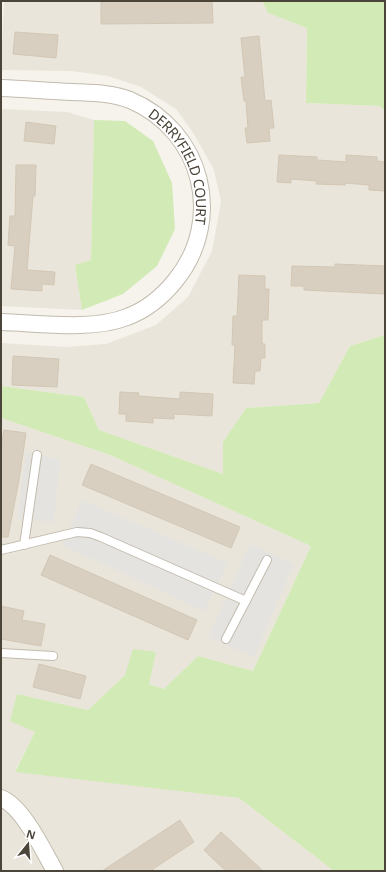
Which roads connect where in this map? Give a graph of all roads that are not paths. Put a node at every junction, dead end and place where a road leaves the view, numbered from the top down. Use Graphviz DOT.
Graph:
graph roads {
  1 [pos="1,88"];
  2 [pos="1,322"];
  3 [pos="37,455"];
  4 [pos="24,545"];
  5 [pos="1,550"];
  6 [pos="267,560"];
  7 [pos="246,601"];
  8 [pos="226,639"];
  9 [pos="1,653"];
  10 [pos="53,656"];
  11 [pos="1,798"];
  12 [pos="55,871"];
  1 -- 2 [label="street, DERRYFIELD COURT"];
  3 -- 4 [label="lane"];
  4 -- 5 [label="lane"];
  4 -- 7 [label="lane"];
  6 -- 7 [label="lane"];
  7 -- 8 [label="lane"];
  9 -- 10 [label="lane"];
  11 -- 12 [label="street"];
}
